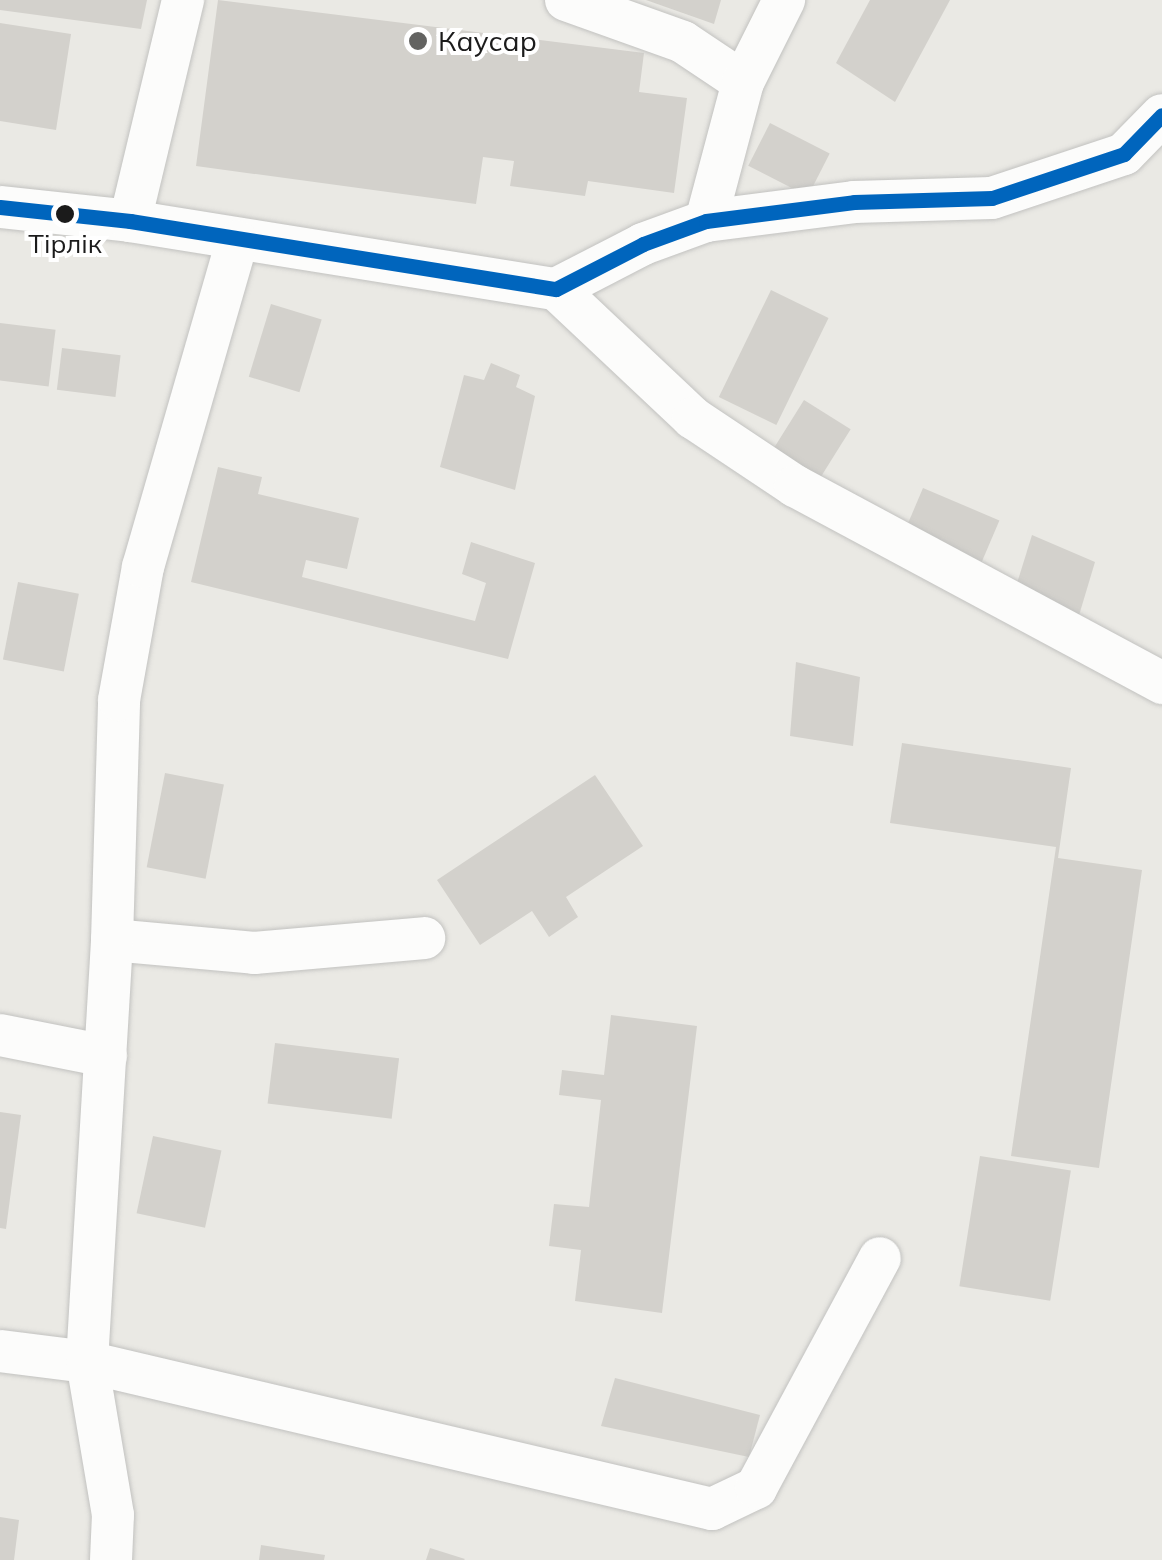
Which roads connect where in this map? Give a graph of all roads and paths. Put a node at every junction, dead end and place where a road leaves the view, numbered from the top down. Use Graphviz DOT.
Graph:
graph roads {
  1 [pos="183,0"];
  2 [pos="566,0"];
  3 [pos="784,0"];
  4 [pos="743,82"];
  5 [pos="1162,115"];
  6 [pos="0,207"];
  7 [pos="130,221"];
  8 [pos="706,222"];
  9 [pos="237,241"];
  10 [pos="556,289"];
  11 [pos="1162,683"];
  12 [pos="424,938"];
  13 [pos="112,940"];
  14 [pos="0,1034"];
  15 [pos="106,1056"];
  16 [pos="880,1258"];
  17 [pos="0,1351"];
  18 [pos="88,1362"];
  19 [pos="111,1560"];
  1 -- 7 [label="street"];
  2 -- 4 [label="street"];
  3 -- 4 [label="street"];
  4 -- 8 [label="street"];
  5 -- 8 [label="street"];
  6 -- 7 [label="street"];
  7 -- 9 [label="street"];
  8 -- 10 [label="street"];
  9 -- 10 [label="street"];
  9 -- 13 [label="street"];
  10 -- 11 [label="street"];
  12 -- 13 [label="street"];
  13 -- 15 [label="street"];
  14 -- 15 [label="street"];
  15 -- 18 [label="street"];
  16 -- 18 [label="street"];
  17 -- 18 [label="street"];
  18 -- 19 [label="street"];
}
